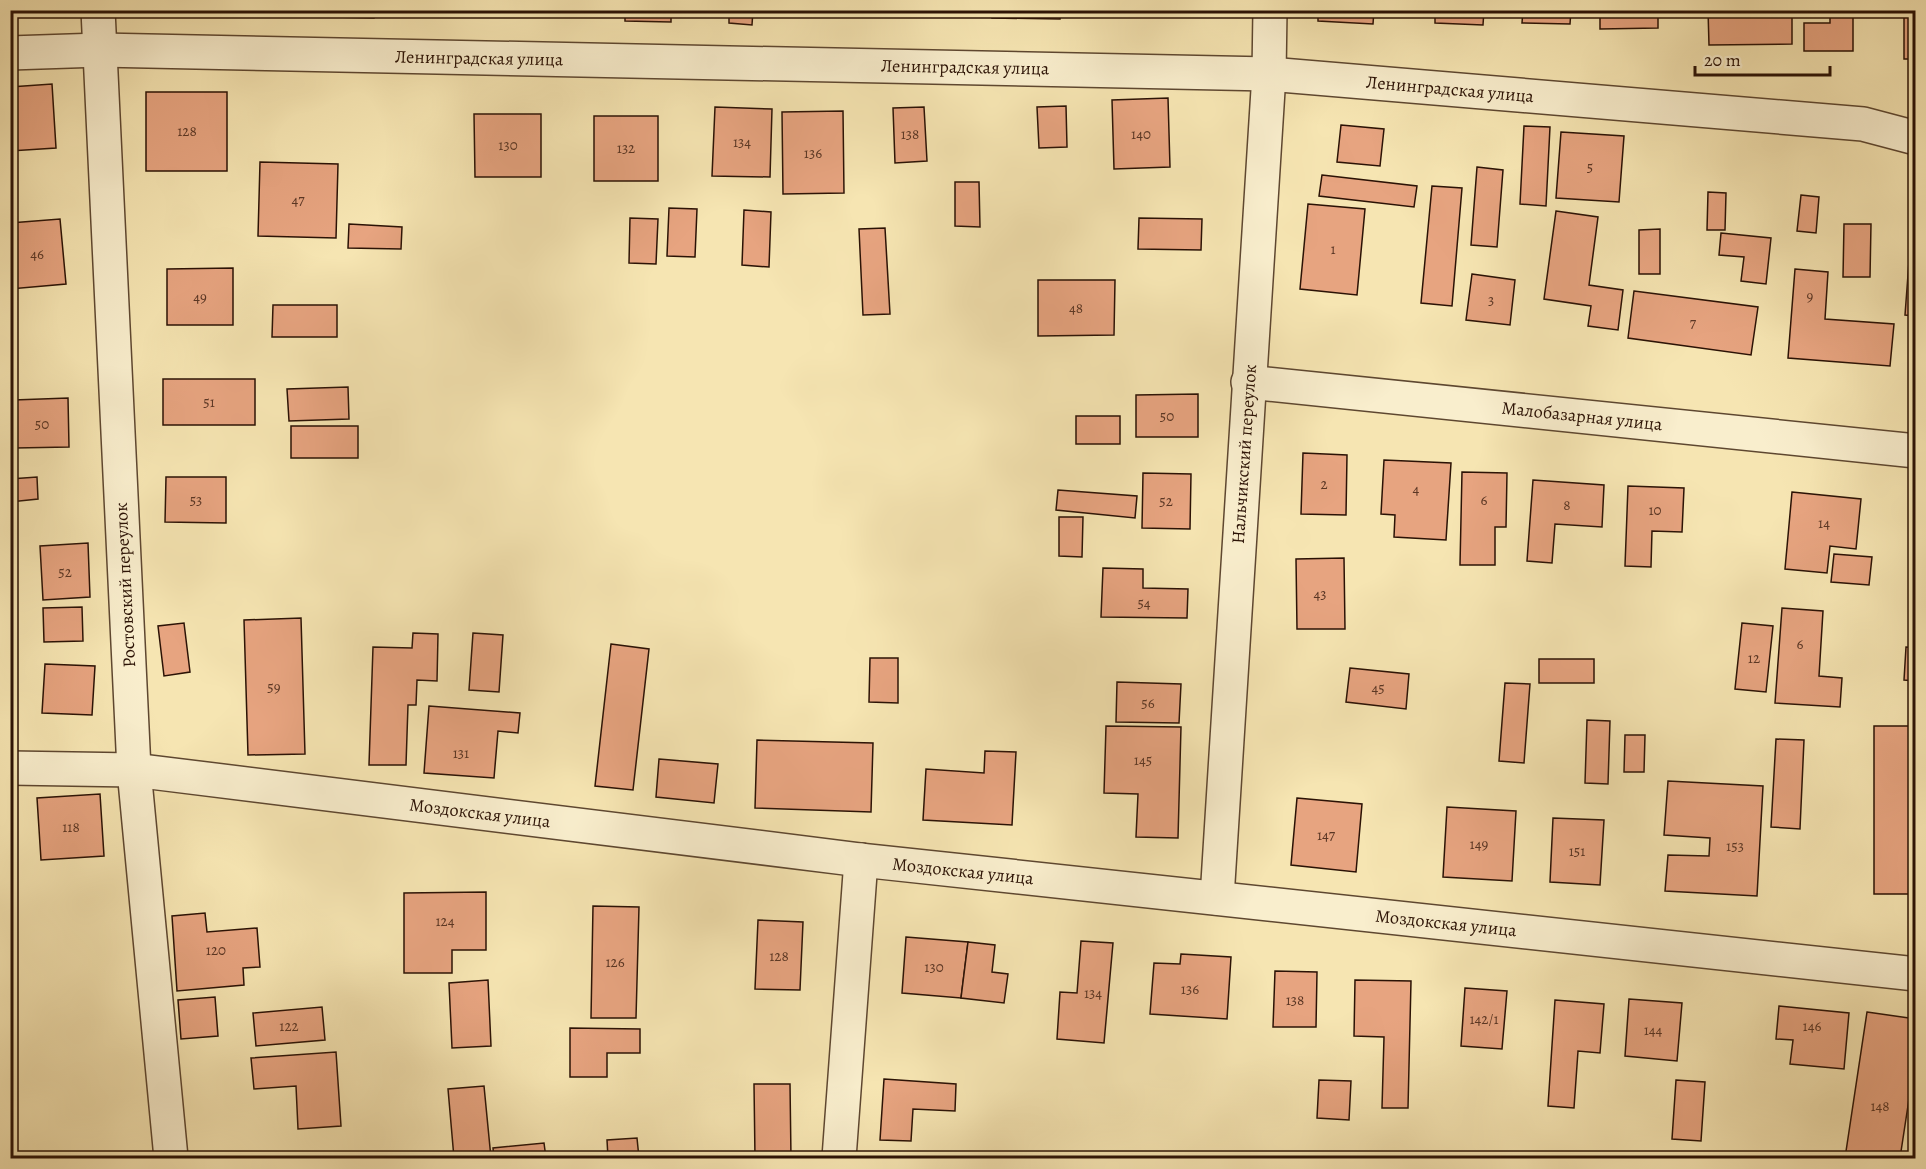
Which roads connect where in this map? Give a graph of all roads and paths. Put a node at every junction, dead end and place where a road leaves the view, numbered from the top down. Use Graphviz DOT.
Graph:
graph roads {
  1 [pos="98,10"];
  2 [pos="1270,10"];
  3 [pos="100,50"];
  4 [pos="10,53"];
  5 [pos="1269,74"];
  6 [pos="1916,138"];
  7 [pos="1248,382"];
  8 [pos="1916,451"];
  9 [pos="10,768"];
  10 [pos="134,770"];
  11 [pos="861,860"];
  12 [pos="1217,898"];
  13 [pos="1916,974"];
  14 [pos="171,1158"];
  15 [pos="839,1158"];
  1 -- 3 [label="street, Ростовский переулок"];
  2 -- 5 [label="street, Нальчикский переулок"];
  3 -- 4 [label="street, Ленинградская улица"];
  3 -- 5 [label="street, Ленинградская улица"];
  3 -- 10 [label="street, Ростовский переулок"];
  5 -- 6 [label="street, Ленинградская улица"];
  5 -- 7 [label="street, Нальчикский переулок"];
  7 -- 8 [label="street, Малобазарная улица"];
  7 -- 12 [label="street, Нальчикский переулок"];
  9 -- 10 [label="street, Моздокская улица"];
  10 -- 11 [label="street, Моздокская улица"];
  10 -- 14 [label="street, Ростовский переулок"];
  11 -- 12 [label="street, Моздокская улица"];
  11 -- 15 [label="street"];
  12 -- 13 [label="street, Моздокская улица"];
}
